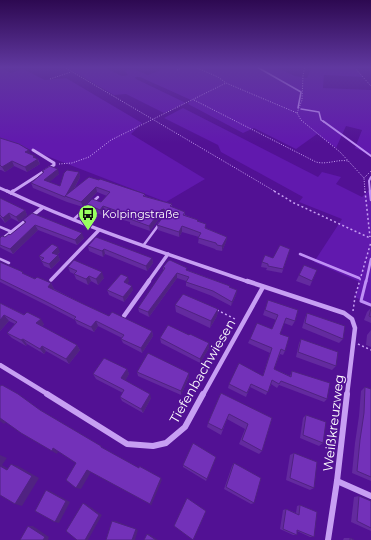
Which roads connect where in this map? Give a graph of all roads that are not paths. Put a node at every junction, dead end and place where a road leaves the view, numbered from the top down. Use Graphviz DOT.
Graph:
graph roads {
  1 [pos="33,150"];
  2 [pos="0,188"];
  3 [pos="11,193"];
  4 [pos="98,197"];
  5 [pos="42,208"];
  6 [pos="164,217"];
  7 [pos="73,220"];
  8 [pos="0,227"];
  9 [pos="99,230"];
  10 [pos="12,232"];
  11 [pos="0,241"];
  12 [pos="143,246"];
  13 [pos="168,254"];
  14 [pos="0,259"];
  15 [pos="9,264"];
  16 [pos="50,280"];
  17 [pos="263,287"];
  18 [pos="124,316"];
  19 [pos="0,365"];
  20 [pos="337,481"];
  21 [pos="371,496"];
  22 [pos="328,540"];
  1 -- 3 [label="street"];
  2 -- 3 [label="street"];
  3 -- 5 [label="street"];
  4 -- 7 [label="lane"];
  5 -- 7 [label="street"];
  5 -- 10 [label="street"];
  6 -- 12 [label="lane"];
  7 -- 9 [label="street"];
  8 -- 10 [label="lane"];
  9 -- 12 [label="street"];
  9 -- 16 [label="street"];
  10 -- 11 [label="street"];
  12 -- 13 [label="street"];
  13 -- 17 [label="street"];
  13 -- 18 [label="street"];
  14 -- 15 [label="lane"];
  17 -- 19 [label="street, Tiefenbachwiesen"];
  17 -- 20 [label="street, Weißkreuzweg"];
  20 -- 21 [label="street"];
  20 -- 22 [label="street, Weißkreuzweg"];
}
